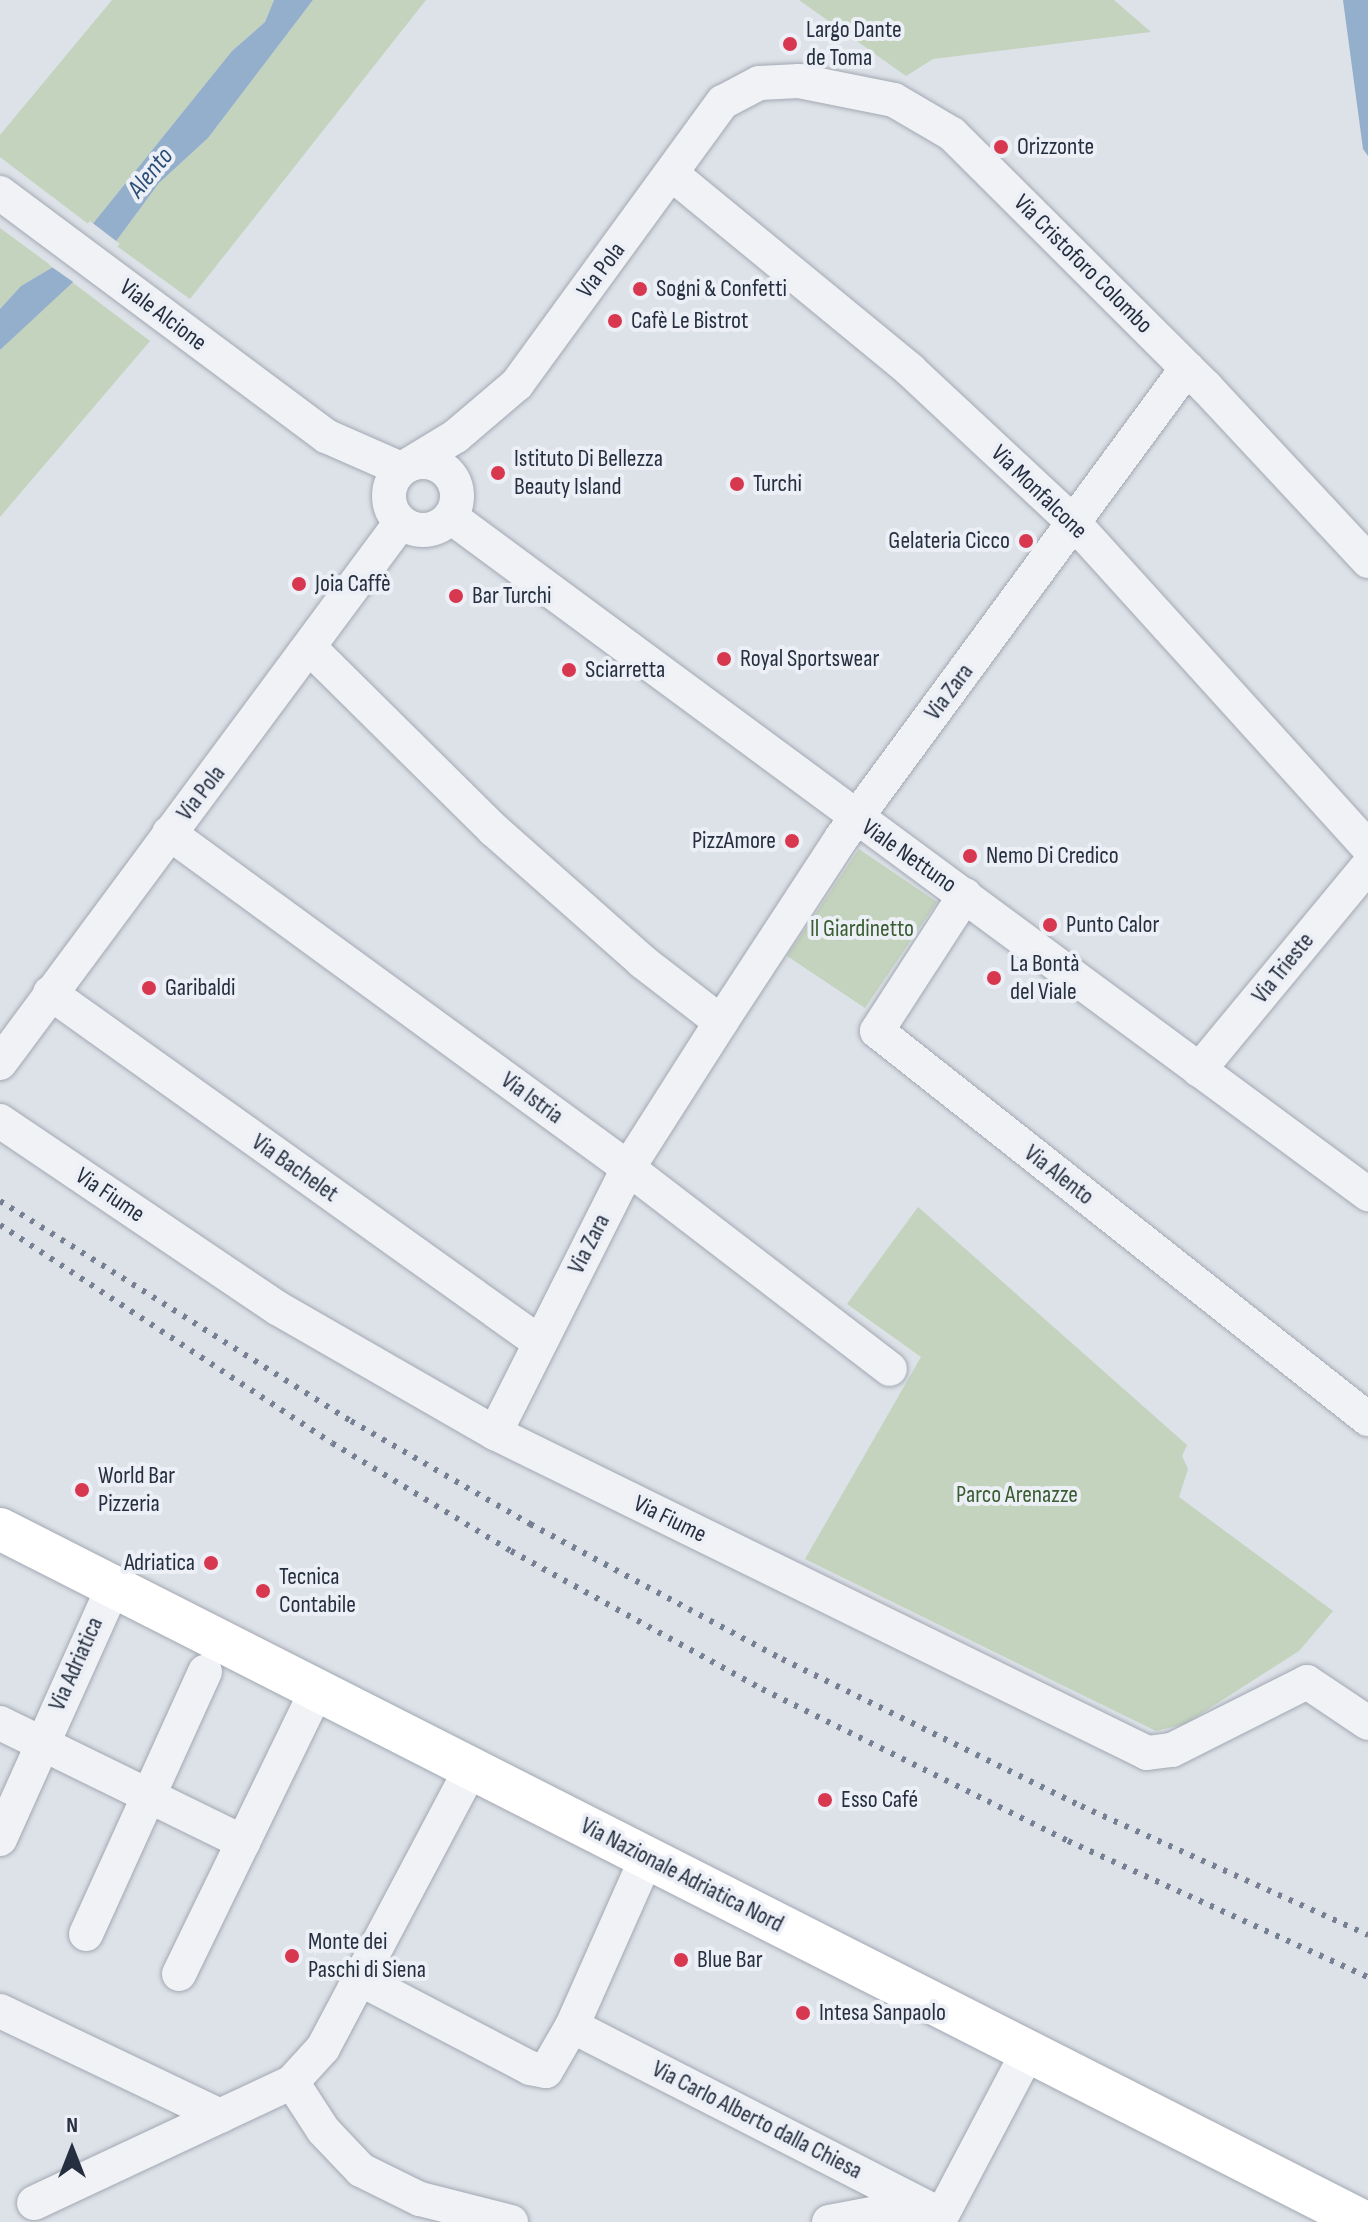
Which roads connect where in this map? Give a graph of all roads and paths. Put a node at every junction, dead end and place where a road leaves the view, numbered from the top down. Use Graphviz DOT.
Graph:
graph roads {
  1 [pos="738,90"];
  2 [pos="673,175"];
  3 [pos="0,193"];
  4 [pos="1187,368"];
  5 [pos="326,436"];
  6 [pos="406,466"];
  7 [pos="395,514"];
  8 [pos="451,517"];
  9 [pos="1075,524"];
  10 [pos="1368,561"];
  11 [pos="311,649"];
  12 [pos="856,818"];
  13 [pos="169,833"];
  14 [pos="1368,847"];
  15 [pos="1368,866"];
  16 [pos="965,895"];
  17 [pos="50,993"];
  18 [pos="721,1022"];
  19 [pos="0,1063"];
  20 [pos="1199,1070"];
  21 [pos="0,1121"];
  22 [pos="628,1168"];
  23 [pos="1368,1194"];
  24 [pos="539,1342"];
  25 [pos="890,1369"];
  26 [pos="1368,1419"];
  27 [pos="495,1433"];
  28 [pos="0,1529"];
  29 [pos="113,1587"];
  30 [pos="205,1672"];
  31 [pos="317,1690"];
  32 [pos="0,1723"];
  33 [pos="1368,1723"];
  34 [pos="41,1743"];
  35 [pos="471,1768"];
  36 [pos="148,1795"];
  37 [pos="0,1839"];
  38 [pos="243,1842"];
  39 [pos="647,1857"];
  40 [pos="86,1934"];
  41 [pos="179,1974"];
  42 [pos="360,1979"];
  43 [pos="0,2011"];
  44 [pos="572,2026"];
  45 [pos="1028,2052"];
  46 [pos="292,2082"];
  47 [pos="220,2116"];
  48 [pos="34,2203"];
  49 [pos="931,2218"];
  50 [pos="511,2222"];
  51 [pos="829,2222"];
  52 [pos="1364,2222"];
  1 -- 2 [label="street, Via Pola"];
  1 -- 4 [label="street, Via Cristoforo Colombo"];
  2 -- 6 [label="street, Via Pola"];
  2 -- 9 [label="street, Via Monfalcone"];
  3 -- 5 [label="street, Viale Alcione"];
  4 -- 9 [label="street, Via Zara"];
  4 -- 10 [label="street, Via Cristoforo Colombo"];
  5 -- 6 [label="street, Viale Alcione"];
  5 -- 7 [label="street, Viale Alcione"];
  6 -- 7 [label="street"];
  6 -- 8 [label="street"];
  7 -- 8 [label="street"];
  7 -- 11 [label="street, Via Pola"];
  8 -- 12 [label="street, Viale Nettuno"];
  9 -- 12 [label="street, Via Zara"];
  9 -- 14 [label="street, Via Monfalcone"];
  11 -- 13 [label="street, Via Pola"];
  11 -- 18 [label="street"];
  12 -- 16 [label="street, Viale Nettuno"];
  12 -- 18 [label="street, Via Zara"];
  13 -- 17 [label="street, Via Pola"];
  13 -- 22 [label="street, Via Istria"];
  15 -- 20 [label="street, Via Trieste"];
  16 -- 20 [label="street, Viale Nettuno"];
  16 -- 26 [label="street, Via Alento"];
  17 -- 19 [label="street, Via Pola"];
  17 -- 24 [label="street, Via Bachelet"];
  18 -- 22 [label="street, Via Zara"];
  20 -- 23 [label="street, Viale Nettuno"];
  21 -- 27 [label="street, Via Fiume"];
  22 -- 24 [label="street, Via Zara"];
  22 -- 25 [label="street, Via Istria"];
  24 -- 27 [label="street, Via Zara"];
  27 -- 33 [label="street, Via Fiume"];
  28 -- 29 [label="main road, Via Nazionale Adriatica Nord"];
  29 -- 31 [label="main road, Via Nazionale Adriatica Nord"];
  29 -- 34 [label="street, Via Adriatica"];
  30 -- 36 [label="street"];
  31 -- 35 [label="main road, Via Nazionale Adriatica Nord"];
  31 -- 38 [label="street"];
  32 -- 34 [label="street"];
  34 -- 36 [label="street"];
  34 -- 37 [label="street, Via Adriatica"];
  35 -- 39 [label="main road, Via Nazionale Adriatica Nord"];
  35 -- 42 [label="street"];
  36 -- 38 [label="street"];
  36 -- 40 [label="street"];
  38 -- 41 [label="street"];
  39 -- 44 [label="street"];
  39 -- 45 [label="main road, Via Nazionale Adriatica Nord"];
  42 -- 44 [label="street"];
  42 -- 46 [label="street"];
  43 -- 47 [label="street"];
  44 -- 49 [label="street, Via Carlo Alberto dalla Chiesa"];
  45 -- 49 [label="street"];
  45 -- 52 [label="main road, Via Nazionale Adriatica Nord"];
  46 -- 47 [label="street"];
  46 -- 50 [label="street"];
  47 -- 48 [label="street"];
  49 -- 51 [label="street, Via Carlo Alberto dalla Chiesa"];
}
